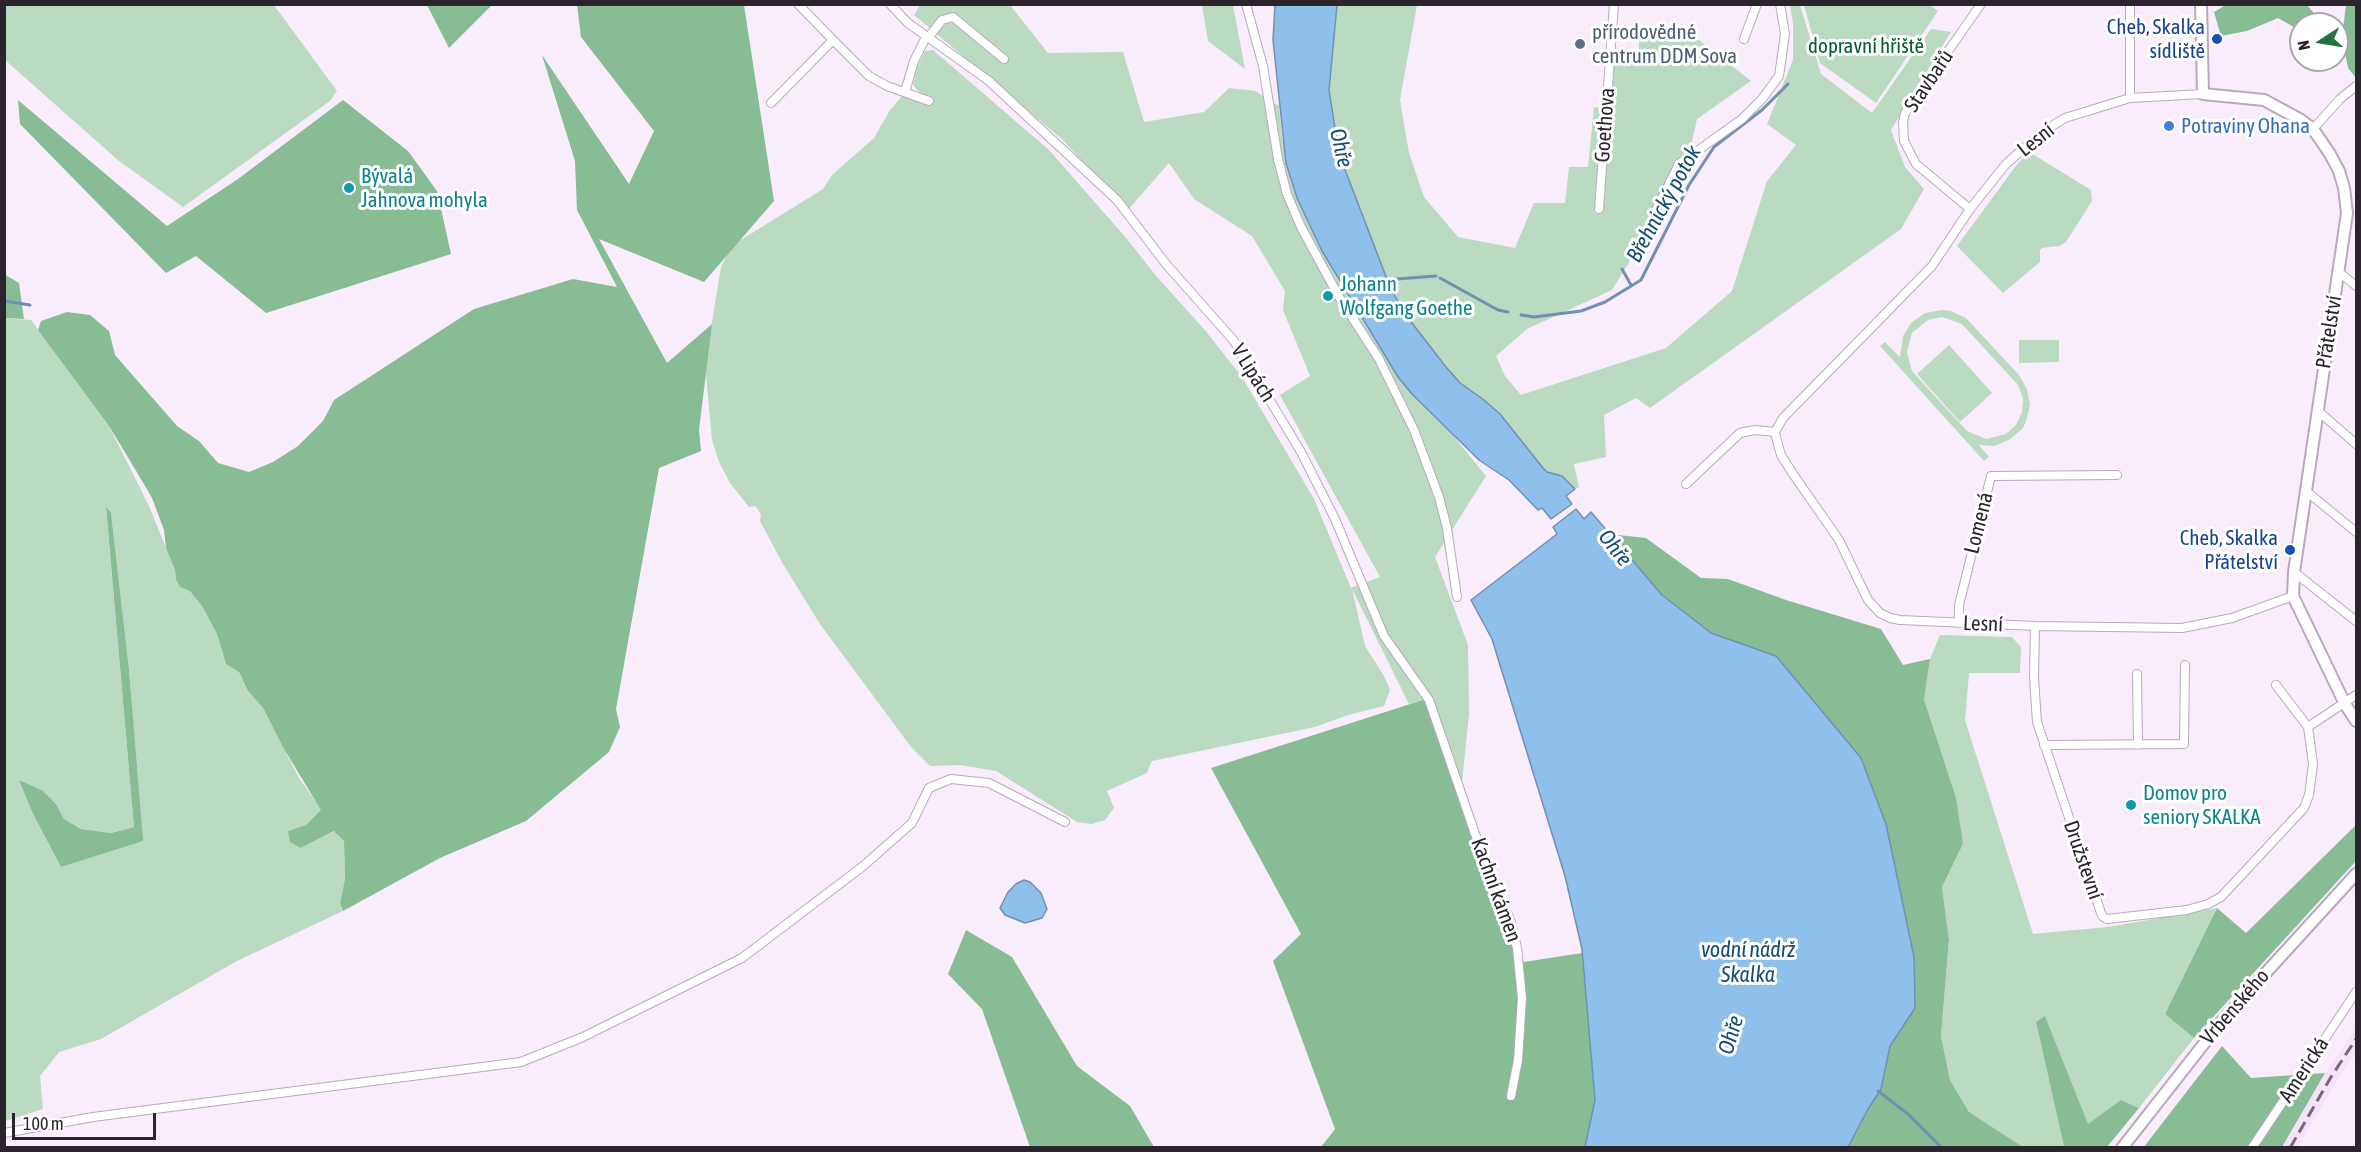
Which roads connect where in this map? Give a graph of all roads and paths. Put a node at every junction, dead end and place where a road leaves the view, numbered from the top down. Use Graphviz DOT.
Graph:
graph roads {
  1 [pos="798,4"];
  2 [pos="890,4"];
  3 [pos="1246,4"];
  4 [pos="1614,4"];
  5 [pos="1757,4"];
  6 [pos="1780,4"];
  7 [pos="1981,4"];
  8 [pos="2130,4"];
  9 [pos="2201,4"];
  10 [pos="927,37"];
  11 [pos="1744,39"];
  12 [pos="833,40"];
  13 [pos="1004,59"];
  14 [pos="2356,86"];
  15 [pos="905,92"];
  16 [pos="2203,94"];
  17 [pos="2130,98"];
  18 [pos="929,101"];
  19 [pos="771,103"];
  20 [pos="2313,129"];
  21 [pos="1599,209"];
  22 [pos="1970,209"];
  23 [pos="1656,210"];
  24 [pos="2339,272"];
  25 [pos="2356,286"];
  26 [pos="2317,410"];
  27 [pos="1775,432"];
  28 [pos="2356,444"];
  29 [pos="2117,475"];
  30 [pos="1686,484"];
  31 [pos="2306,491"];
  32 [pos="2356,532"];
  33 [pos="2294,572"];
  34 [pos="2293,596"];
  35 [pos="1457,597"];
  36 [pos="2356,621"];
  37 [pos="1959,623"];
  38 [pos="2035,626"];
  39 [pos="2185,665"];
  40 [pos="2137,674"];
  41 [pos="2276,685"];
  42 [pos="2356,695"];
  43 [pos="2345,704"];
  44 [pos="2356,722"];
  45 [pos="2308,727"];
  46 [pos="2044,745"];
  47 [pos="2138,745"];
  48 [pos="1462,792"];
  49 [pos="1065,822"];
  50 [pos="2356,874"];
  51 [pos="2356,992"];
  52 [pos="1511,1096"];
  53 [pos="4,1132"];
  54 [pos="2122,1148"];
  55 [pos="2252,1148"];
  1 -- 12 [label="street"];
  2 -- 10 [label="street, V Lipách"];
  3 -- 35 [label="street"];
  4 -- 21 [label="street, Goethova"];
  5 -- 11 [label="street"];
  6 -- 23 [label="street"];
  7 -- 22 [label="street, Stavbařů"];
  8 -- 17 [label="street"];
  9 -- 16 [label="street"];
  10 -- 13 [label="street"];
  10 -- 15 [label="street"];
  10 -- 48 [label="street, V Lipách"];
  12 -- 15 [label="street"];
  12 -- 19 [label="street"];
  14 -- 20 [label="street"];
  15 -- 18 [label="street"];
  16 -- 17 [label="street, Lesní"];
  16 -- 20 [label="street, Přátelství"];
  17 -- 22 [label="street, Lesní"];
  20 -- 24 [label="street, Přátelství"];
  22 -- 27 [label="street, Lesní"];
  24 -- 25 [label="street"];
  24 -- 26 [label="street, Přátelství"];
  26 -- 28 [label="street"];
  26 -- 31 [label="street, Přátelství"];
  27 -- 30 [label="street"];
  27 -- 37 [label="street, Lesní"];
  29 -- 37 [label="street, Lomená"];
  31 -- 32 [label="street"];
  31 -- 33 [label="street, Přátelství"];
  33 -- 34 [label="street, Přátelství"];
  33 -- 36 [label="street"];
  34 -- 38 [label="street, Lesní"];
  34 -- 43 [label="street, Přátelství"];
  37 -- 38 [label="street, Lesní"];
  38 -- 46 [label="street, Družstevní"];
  39 -- 47 [label="street"];
  40 -- 47 [label="street"];
  41 -- 45 [label="street, Družstevní"];
  42 -- 43 [label="street"];
  43 -- 44 [label="street, Přátelství"];
  43 -- 45 [label="street"];
  45 -- 46 [label="street, Družstevní"];
  46 -- 47 [label="street"];
  48 -- 52 [label="street, Kachní kámen"];
  49 -- 53 [label="street"];
  50 -- 54 [label="street, Vrbenského"];
  51 -- 55 [label="street, Americká"];
}
